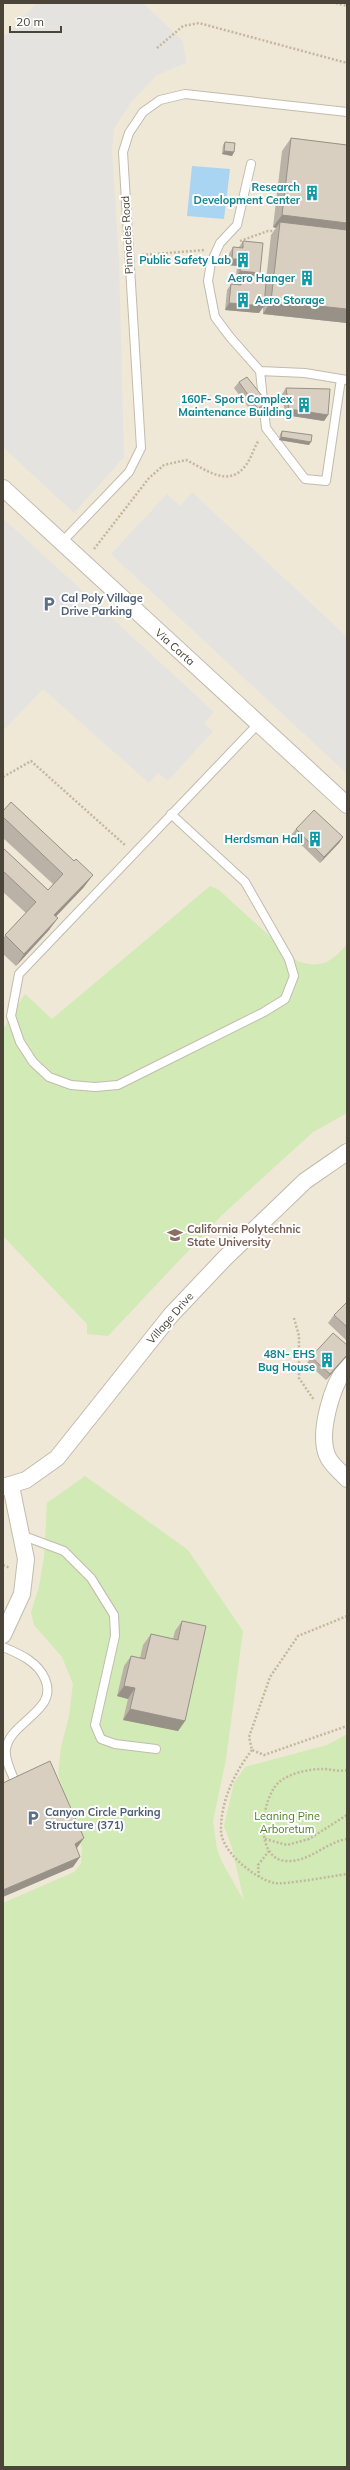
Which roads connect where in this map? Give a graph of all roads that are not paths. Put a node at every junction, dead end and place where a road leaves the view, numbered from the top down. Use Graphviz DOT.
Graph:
graph roads {
  1 [pos="347,112"];
  2 [pos="251,164"];
  3 [pos="260,370"];
  4 [pos="344,379"];
  5 [pos="3,488"];
  6 [pos="62,542"];
  7 [pos="259,723"];
  8 [pos="347,805"];
  9 [pos="171,814"];
  10 [pos="347,1152"];
  11 [pos="347,1366"];
  12 [pos="347,1479"];
  13 [pos="7,1487"];
  14 [pos="21,1535"];
  15 [pos="3,1635"];
  16 [pos="3,1647"];
  17 [pos="156,1749"];
  18 [pos="16,1784"];
  1 -- 6 [label="lane, Pinnacles Road"];
  2 -- 3 [label="lane"];
  3 -- 4 [label="lane"];
  3 -- 4 [label="lane"];
  5 -- 6 [label="street, Via Carta"];
  6 -- 7 [label="street, Via Carta"];
  7 -- 8 [label="street, Via Carta"];
  7 -- 9 [label="lane"];
  9 -- 9 [label="lane"];
  10 -- 13 [label="street, Village Drive"];
  11 -- 12 [label="street"];
  13 -- 14 [label="street"];
  14 -- 15 [label="street"];
  14 -- 17 [label="lane"];
  16 -- 18 [label="lane"];
}
